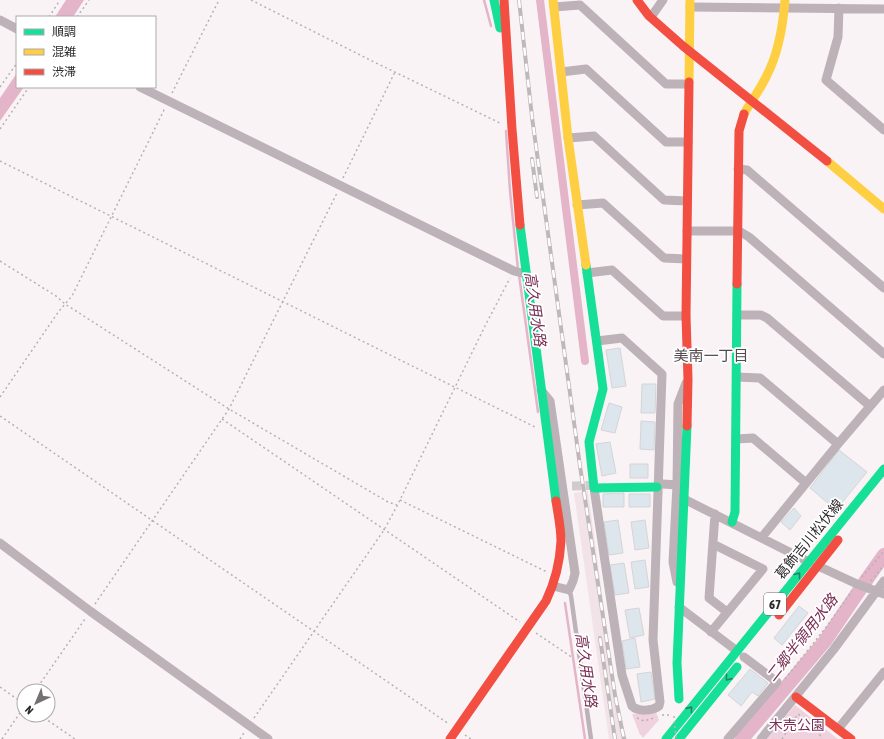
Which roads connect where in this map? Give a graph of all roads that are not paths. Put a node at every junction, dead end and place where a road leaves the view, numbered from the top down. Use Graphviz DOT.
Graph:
graph roads {
  1 [pos="494,0"];
  2 [pos="504,0"];
  3 [pos="637,0"];
  4 [pos="663,0"];
  5 [pos="690,3"];
  6 [pos="554,4"];
  7 [pos="738,4"];
  8 [pos="785,4"];
  9 [pos="839,8"];
  10 [pos="884,9"];
  11 [pos="651,17"];
  12 [pos="0,20"];
  13 [pos="16,28"];
  14 [pos="690,52"];
  15 [pos="508,60"];
  16 [pos="561,72"];
  17 [pos="688,84"];
  18 [pos="142,88"];
  19 [pos="751,100"];
  20 [pos="883,127"];
  21 [pos="568,138"];
  22 [pos="688,142"];
  23 [pos="738,169"];
  24 [pos="687,201"];
  25 [pos="577,205"];
  26 [pos="884,209"];
  27 [pos="687,231"];
  28 [pos="738,231"];
  29 [pos="686,259"];
  30 [pos="519,273"];
  31 [pos="587,273"];
  32 [pos="884,288"];
  33 [pos="738,315"];
  34 [pos="686,316"];
  35 [pos="597,341"];
  36 [pos="884,354"];
  37 [pos="737,377"];
  38 [pos="688,379"];
  39 [pos="540,389"];
  40 [pos="884,390"];
  41 [pos="870,406"];
  42 [pos="736,439"];
  43 [pos="838,444"];
  44 [pos="884,469"];
  45 [pos="806,483"];
  46 [pos="677,485"];
  47 [pos="563,486"];
  48 [pos="572,486"];
  49 [pos="660,486"];
  50 [pos="594,488"];
  51 [pos="684,499"];
  52 [pos="715,514"];
  53 [pos="732,522"];
  54 [pos="845,532"];
  55 [pos="762,537"];
  56 [pos="0,543"];
  57 [pos="713,544"];
  58 [pos="809,562"];
  59 [pos="818,566"];
  60 [pos="884,581"];
  61 [pos="553,586"];
  62 [pos="869,588"];
  63 [pos="569,590"];
  64 [pos="680,593"];
  65 [pos="679,607"];
  66 [pos="727,612"];
  67 [pos="773,622"];
  68 [pos="711,632"];
  69 [pos="737,651"];
  70 [pos="883,676"];
  71 [pos="796,697"];
  72 [pos="679,700"];
  73 [pos="838,729"];
  74 [pos="268,739"];
  75 [pos="450,739"];
  76 [pos="591,739"];
  77 [pos="666,739"];
  78 [pos="679,739"];
  79 [pos="728,739"];
  80 [pos="761,739"];
  81 [pos="851,739"];
  1 -- 15 [label="street"];
  2 -- 15 [label="street"];
  3 -- 11 [label="street"];
  4 -- 11 [label="street"];
  5 -- 7 [label="street"];
  5 -- 14 [label="street"];
  6 -- 16 [label="street"];
  6 -- 17 [label="street"];
  7 -- 8 [label="street"];
  8 -- 9 [label="street"];
  8 -- 19 [label="street"];
  9 -- 10 [label="street"];
  9 -- 20 [label="street"];
  11 -- 14 [label="street"];
  12 -- 13 [label="street"];
  14 -- 17 [label="street"];
  14 -- 19 [label="street"];
  15 -- 30 [label="street"];
  16 -- 21 [label="street"];
  16 -- 22 [label="street"];
  17 -- 22 [label="street"];
  18 -- 30 [label="street"];
  19 -- 23 [label="street"];
  19 -- 26 [label="street"];
  21 -- 24 [label="street"];
  21 -- 25 [label="street"];
  22 -- 24 [label="street"];
  23 -- 28 [label="street"];
  23 -- 32 [label="street"];
  24 -- 27 [label="street"];
  25 -- 29 [label="street"];
  25 -- 31 [label="street"];
  27 -- 28 [label="street"];
  27 -- 29 [label="street"];
  28 -- 33 [label="street"];
  28 -- 36 [label="street"];
  29 -- 34 [label="street"];
  30 -- 39 [label="street"];
  31 -- 34 [label="street"];
  31 -- 35 [label="street"];
  33 -- 37 [label="street"];
  33 -- 41 [label="street"];
  34 -- 38 [label="street"];
  35 -- 49 [label="street"];
  35 -- 50 [label="street"];
  37 -- 42 [label="street"];
  37 -- 43 [label="street"];
  38 -- 46 [label="street"];
  38 -- 51 [label="street"];
  39 -- 47 [label="street"];
  39 -- 61 [label="street"];
  40 -- 41 [label="street"];
  41 -- 43 [label="street"];
  42 -- 45 [label="street"];
  42 -- 53 [label="street"];
  43 -- 45 [label="street"];
  44 -- 58 [label="street, 葛飾吉川松伏線 / 67"];
  45 -- 55 [label="street"];
  46 -- 49 [label="street"];
  46 -- 64 [label="street"];
  47 -- 48 [label="street"];
  47 -- 63 [label="street"];
  49 -- 50 [label="street"];
  49 -- 50 [label="street"];
  51 -- 52 [label="street"];
  51 -- 64 [label="street"];
  52 -- 53 [label="street"];
  52 -- 57 [label="street"];
  53 -- 55 [label="street"];
  54 -- 59 [label="street, 葛飾吉川松伏線 / 67"];
  55 -- 58 [label="street"];
  56 -- 74 [label="street"];
  57 -- 66 [label="street"];
  57 -- 66 [label="street"];
  69 -- 58 [label="street, 葛飾吉川松伏線 / 67, one-way"];
  59 -- 62 [label="street"];
  59 -- 67 [label="street, 葛飾吉川松伏線 / 67"];
  60 -- 62 [label="street"];
  61 -- 63 [label="street"];
  61 -- 75 [label="street"];
  62 -- 71 [label="street"];
  63 -- 76 [label="lane"];
  64 -- 65 [label="street"];
  65 -- 68 [label="street"];
  65 -- 72 [label="street"];
  66 -- 68 [label="street"];
  68 -- 69 [label="street"];
  77 -- 69 [label="street, 葛飾吉川松伏線 / 67, one-way"];
  70 -- 73 [label="street"];
  71 -- 73 [label="street"];
  71 -- 80 [label="street"];
  73 -- 81 [label="street"];
  79 -- 78 [label="street, one-way"];
}
